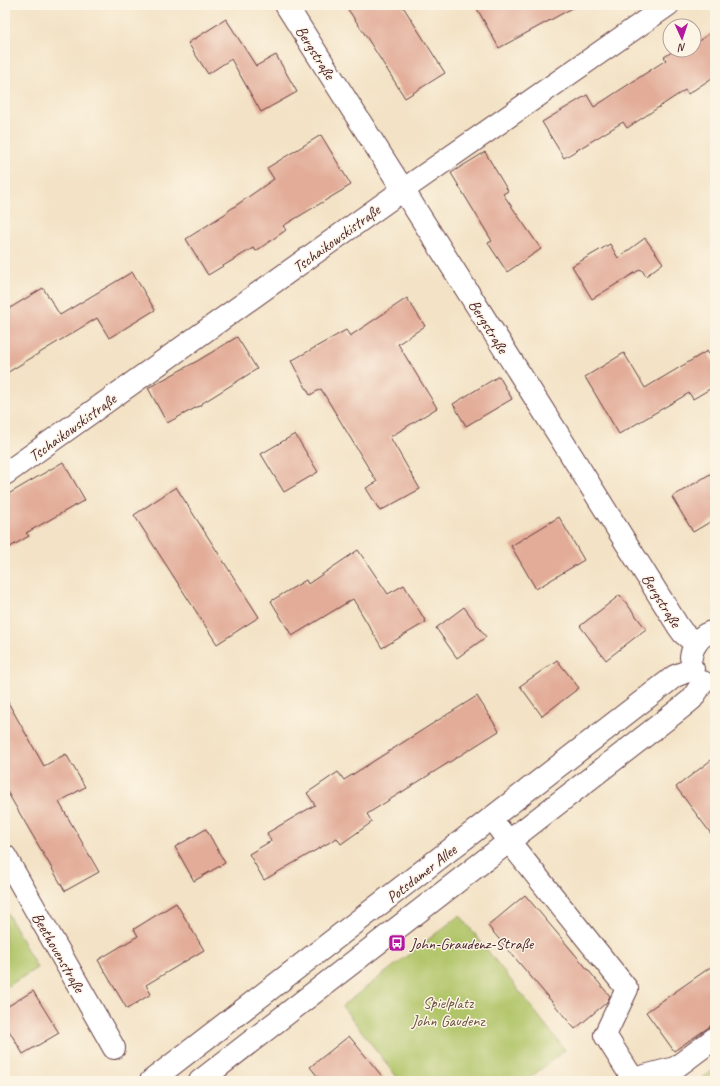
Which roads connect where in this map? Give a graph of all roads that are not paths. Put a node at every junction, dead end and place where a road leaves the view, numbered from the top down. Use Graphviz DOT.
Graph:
graph roads {
  1 [pos="286,5"];
  2 [pos="668,5"];
  3 [pos="403,190"];
  4 [pos="5,474"];
  5 [pos="715,631"];
  6 [pos="696,644"];
  7 [pos="704,679"];
  8 [pos="491,819"];
  9 [pos="509,841"];
  10 [pos="5,856"];
  11 [pos="715,1038"];
  12 [pos="197,1045"];
  13 [pos="114,1048"];
  14 [pos="213,1077"];
  15 [pos="632,1080"];
  16 [pos="151,1081"];
  1 -- 3 [label="street, Bergstraße"];
  2 -- 3 [label="street, Tschaikowskistraße"];
  3 -- 4 [label="street, Tschaikowskistraße"];
  3 -- 6 [label="street, Bergstraße"];
  5 -- 6 [label="street"];
  6 -- 7 [label="street"];
  7 -- 8 [label="street, Potsdamer Allee"];
  7 -- 9 [label="street, Potsdamer Allee"];
  8 -- 9 [label="street"];
  8 -- 12 [label="street, Potsdamer Allee"];
  9 -- 14 [label="street, Potsdamer Allee"];
  9 -- 15 [label="street"];
  10 -- 13 [label="street, Beethovenstraße"];
  11 -- 15 [label="street"];
  12 -- 14 [label="street"];
  12 -- 16 [label="street, Potsdamer Allee"];
}
